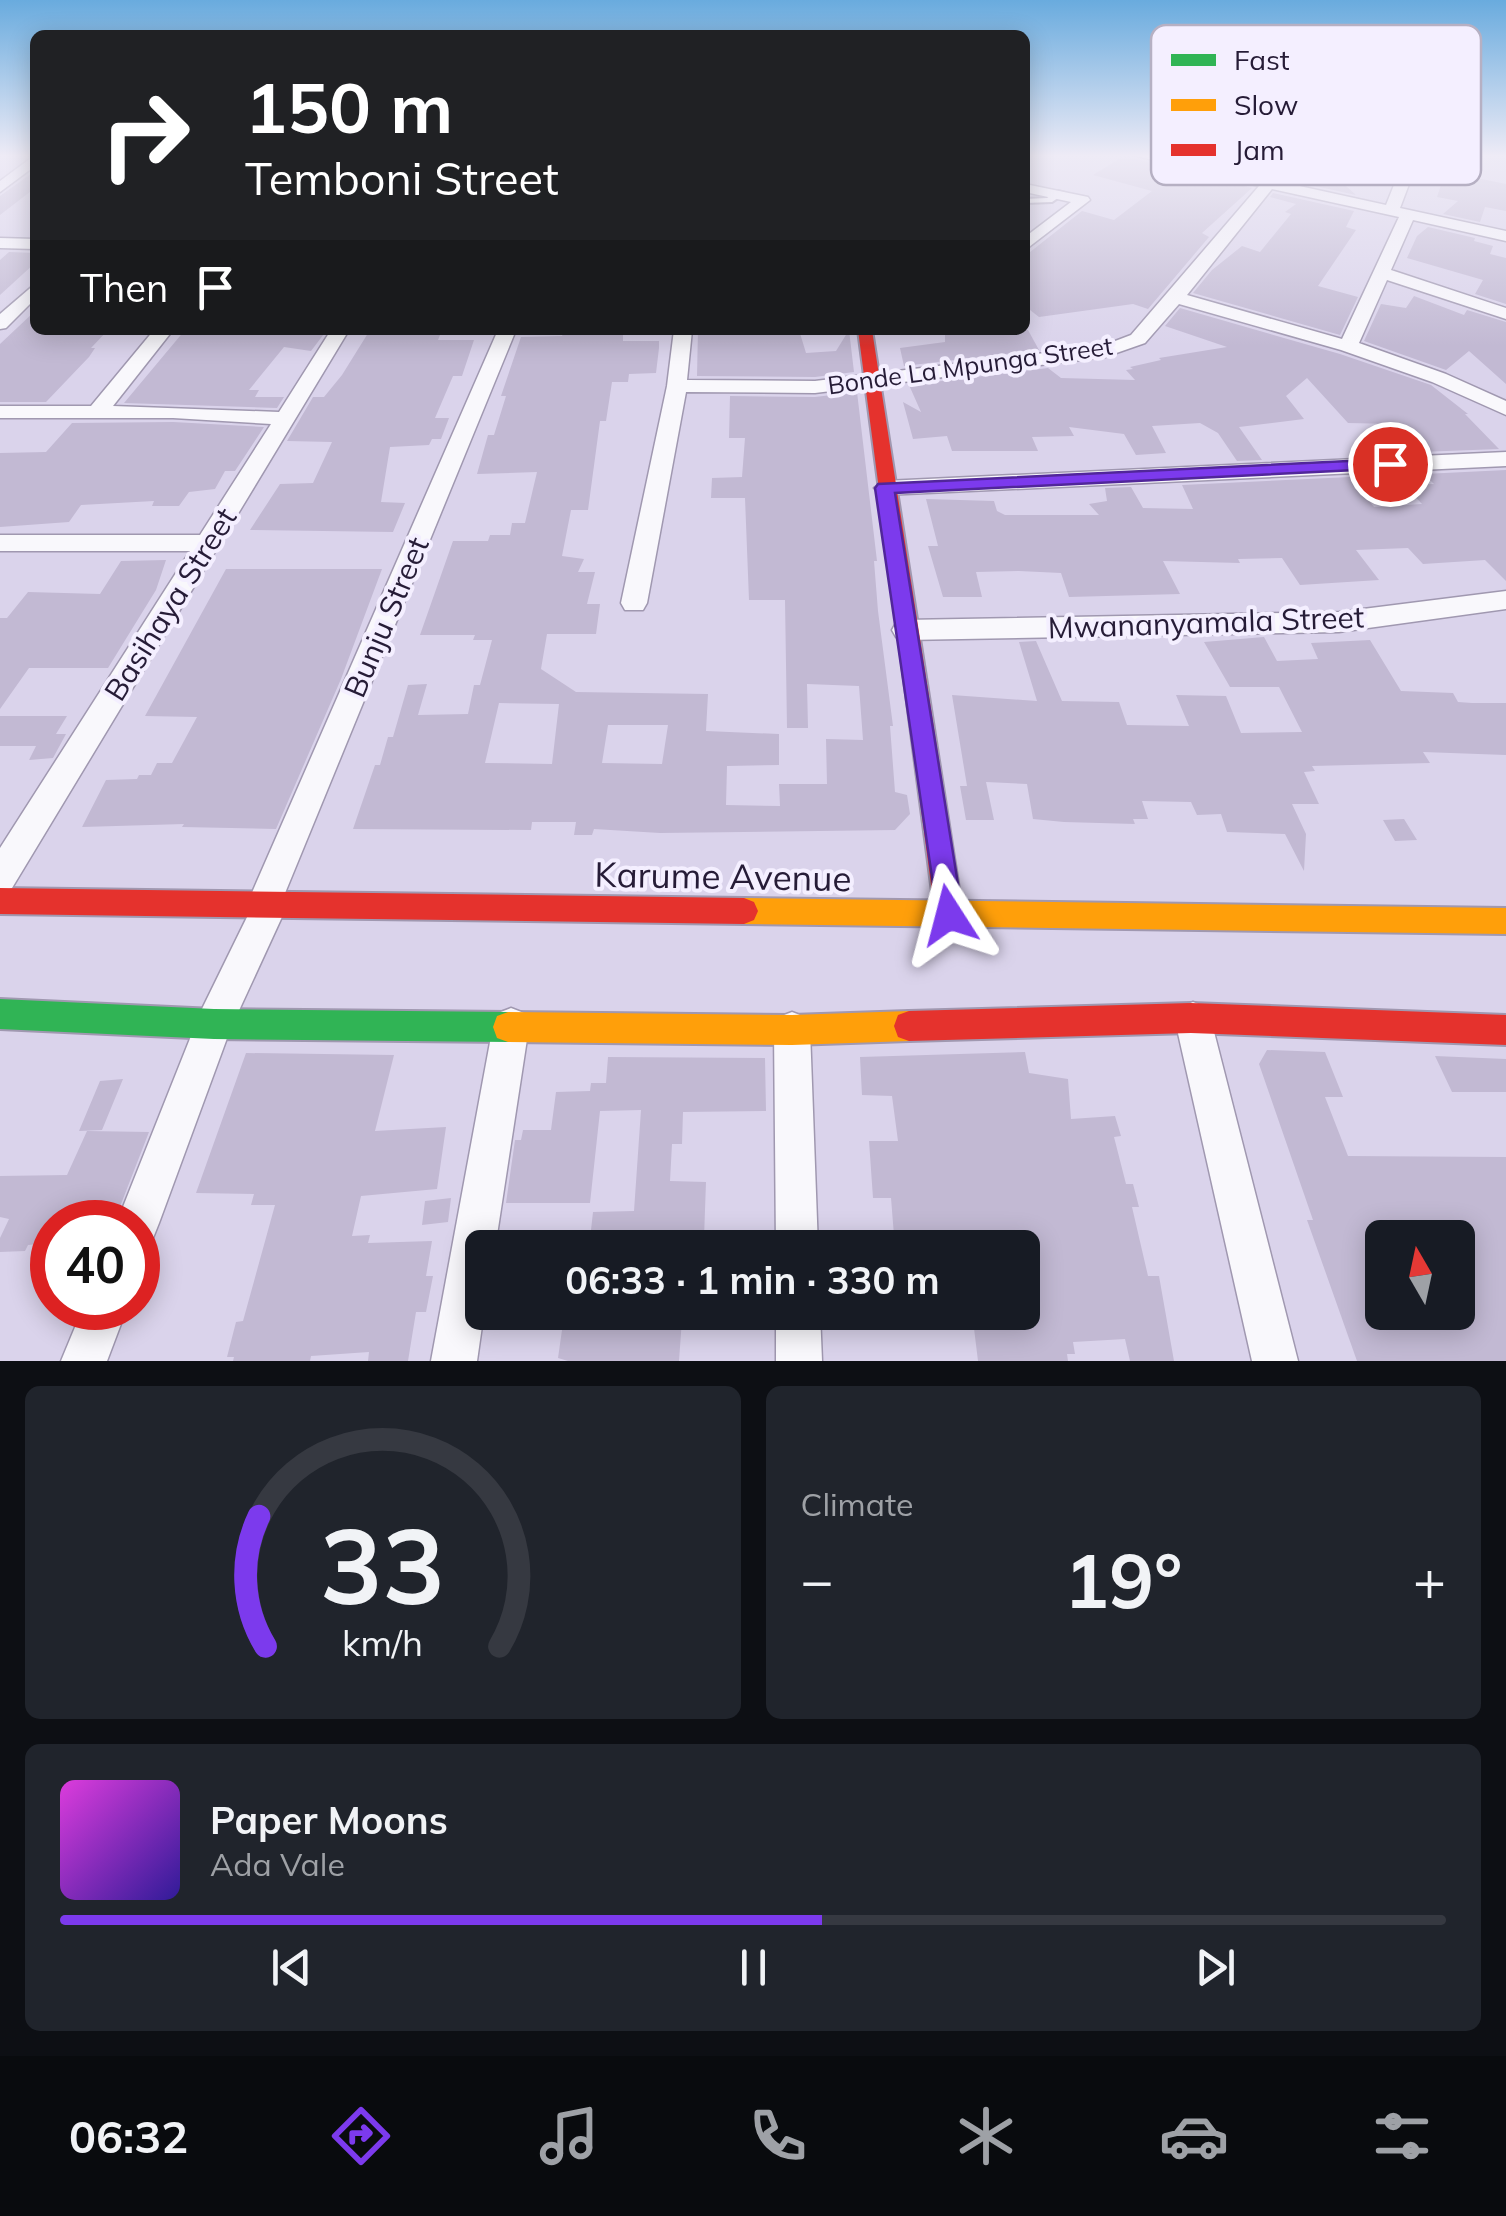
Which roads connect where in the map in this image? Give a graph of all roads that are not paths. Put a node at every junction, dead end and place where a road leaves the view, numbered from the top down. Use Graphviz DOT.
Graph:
graph roads {
  1 [pos="1059,219"];
  2 [pos="1240,219"];
  3 [pos="1398,219"];
  4 [pos="1425,219"];
  5 [pos="1506,236"];
  6 [pos="1030,241"];
  7 [pos="0,243"];
  8 [pos="30,244"];
  9 [pos="1380,272"];
  10 [pos="30,294"];
  11 [pos="1175,297"];
  12 [pos="1506,314"];
  13 [pos="0,324"];
  14 [pos="160,335"];
  15 [pos="337,335"];
  16 [pos="505,335"];
  17 [pos="682,335"];
  18 [pos="866,335"];
  19 [pos="1348,346"];
  20 [pos="871,382"];
  21 [pos="677,386"];
  22 [pos="1506,409"];
  23 [pos="0,412"];
  24 [pos="96,412"];
  25 [pos="283,418"];
  26 [pos="1506,459"];
  27 [pos="885,488"];
  28 [pos="0,543"];
  29 [pos="209,544"];
  30 [pos="634,603"];
  31 [pos="1503,604"];
  32 [pos="905,630"];
  33 [pos="0,877"];
  34 [pos="0,901"];
  35 [pos="267,905"];
  36 [pos="949,915"];
  37 [pos="1506,921"];
  38 [pos="222,1008"];
  39 [pos="0,1014"];
  40 [pos="1193,1020"];
  41 [pos="511,1026"];
  42 [pos="792,1030"];
  43 [pos="1506,1030"];
  44 [pos="147,1200"];
  45 [pos="797,1230"];
  46 [pos="96,1330"];
  47 [pos="798,1330"];
  48 [pos="84,1361"];
  49 [pos="454,1361"];
  50 [pos="799,1361"];
  51 [pos="1275,1361"];
  1 -- 6 [label="street"];
  2 -- 11 [label="street, Bonde La Mpunga Street"];
  3 -- 9 [label="street"];
  4 -- 5 [label="street"];
  7 -- 8 [label="street"];
  9 -- 12 [label="street"];
  9 -- 19 [label="street"];
  10 -- 13 [label="street"];
  11 -- 19 [label="street"];
  11 -- 20 [label="street, Bonde La Mpunga Street"];
  14 -- 24 [label="street"];
  15 -- 25 [label="street, Basihaya Street"];
  16 -- 35 [label="street, Bunju Street"];
  17 -- 21 [label="street"];
  18 -- 20 [label="street"];
  19 -- 22 [label="street"];
  20 -- 21 [label="street, Bonde La Mpunga Street"];
  20 -- 27 [label="street"];
  21 -- 30 [label="street"];
  23 -- 24 [label="street"];
  24 -- 25 [label="street"];
  25 -- 29 [label="street, Basihaya Street"];
  26 -- 27 [label="street"];
  27 -- 32 [label="street"];
  28 -- 29 [label="street"];
  29 -- 33 [label="street, Basihaya Street"];
  31 -- 32 [label="street, Mwananyamala Street"];
  32 -- 36 [label="street"];
  34 -- 35 [label="street, Karume Avenue"];
  35 -- 36 [label="street, Karume Avenue"];
  35 -- 38 [label="street, Bunju Street"];
  36 -- 37 [label="street, Karume Avenue"];
  38 -- 39 [label="street"];
  38 -- 41 [label="street"];
  38 -- 44 [label="street, Bunju Street"];
  40 -- 42 [label="street"];
  40 -- 43 [label="street"];
  40 -- 51 [label="street"];
  41 -- 42 [label="street"];
  41 -- 49 [label="street"];
  42 -- 45 [label="street"];
  46 -- 48 [label="street"];
  47 -- 50 [label="street"];
}
